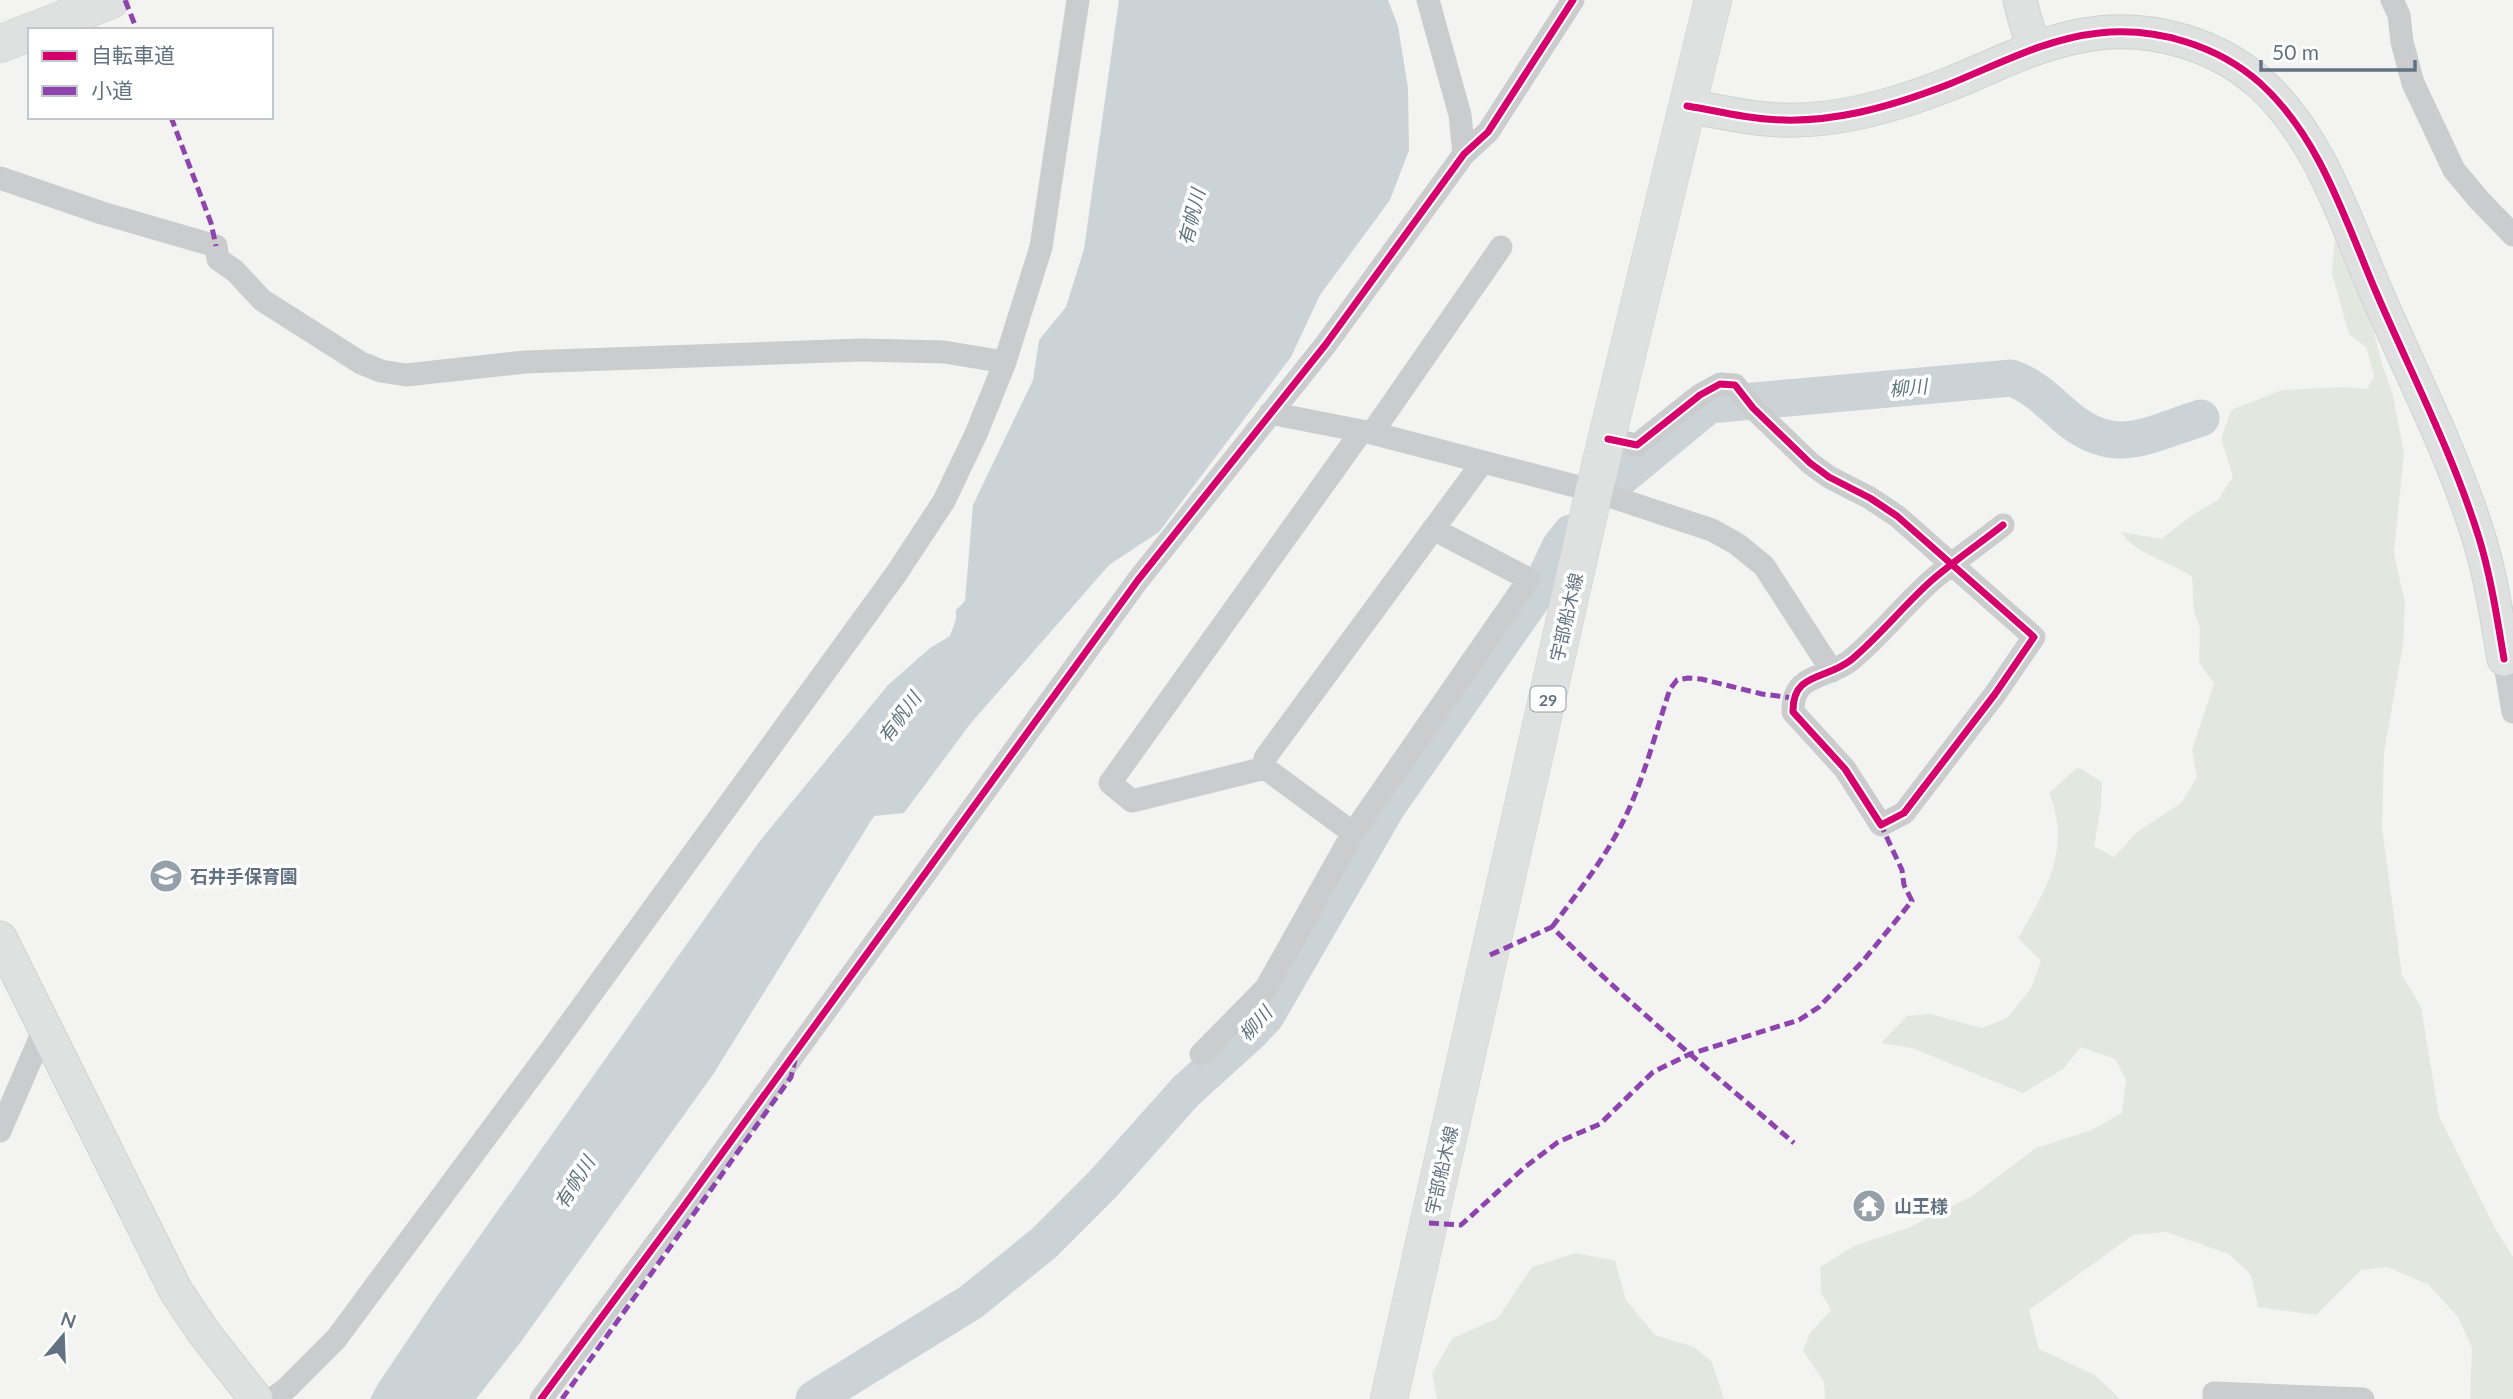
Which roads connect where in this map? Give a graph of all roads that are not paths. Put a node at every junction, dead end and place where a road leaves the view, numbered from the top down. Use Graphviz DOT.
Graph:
graph roads {
  1 [pos="1078,0"];
  2 [pos="1428,0"];
  3 [pos="1573,0"];
  4 [pos="1713,0"];
  5 [pos="2020,0"];
  6 [pos="2392,0"];
  7 [pos="103,1"];
  8 [pos="41,28"];
  9 [pos="28,33"];
  10 [pos="0,44"];
  11 [pos="2034,48"];
  12 [pos="1687,106"];
  13 [pos="1464,154"];
  14 [pos="0,178"];
  15 [pos="2513,234"];
  16 [pos="1501,247"];
  17 [pos="1006,362"];
  18 [pos="1270,413"];
  19 [pos="1367,432"];
  20 [pos="1608,439"];
  21 [pos="1482,463"];
  22 [pos="1594,491"];
  23 [pos="2003,525"];
  24 [pos="1433,529"];
  25 [pos="1953,564"];
  26 [pos="2508,658"];
  27 [pos="1832,671"];
  28 [pos="2513,712"];
  29 [pos="1265,768"];
  30 [pos="1353,833"];
  31 [pos="0,938"];
  32 [pos="44,1029"];
  33 [pos="1201,1054"];
  34 [pos="0,1131"];
  35 [pos="256,1399"];
  36 [pos="272,1399"];
  37 [pos="541,1399"];
  38 [pos="1389,1399"];
  39 [pos="2214,1399"];
  40 [pos="2364,1399"];
  1 -- 17 [label="street"];
  2 -- 13 [label="street"];
  3 -- 13 [label="street"];
  4 -- 12 [label="main road, 宇部船木線 / 29"];
  5 -- 11 [label="street"];
  6 -- 15 [label="street"];
  7 -- 8 [label="main road"];
  9 -- 10 [label="main road"];
  11 -- 12 [label="street"];
  11 -- 26 [label="street"];
  12 -- 20 [label="main road, 宇部船木線 / 29"];
  13 -- 18 [label="street"];
  14 -- 17 [label="street"];
  16 -- 19 [label="street"];
  17 -- 36 [label="street"];
  18 -- 19 [label="street"];
  18 -- 37 [label="street"];
  19 -- 21 [label="street"];
  19 -- 29 [label="street"];
  20 -- 22 [label="main road, 宇部船木線 / 29"];
  20 -- 25 [label="street"];
  21 -- 22 [label="street"];
  21 -- 24 [label="street"];
  22 -- 27 [label="street"];
  22 -- 38 [label="main road, 宇部船木線 / 29"];
  23 -- 25 [label="street"];
  24 -- 29 [label="street"];
  24 -- 30 [label="street"];
  25 -- 27 [label="street"];
  25 -- 27 [label="street"];
  26 -- 28 [label="street"];
  29 -- 30 [label="street"];
  30 -- 33 [label="street"];
  31 -- 32 [label="street"];
  32 -- 34 [label="street"];
  32 -- 35 [label="street"];
  39 -- 40 [label="street"];
}
